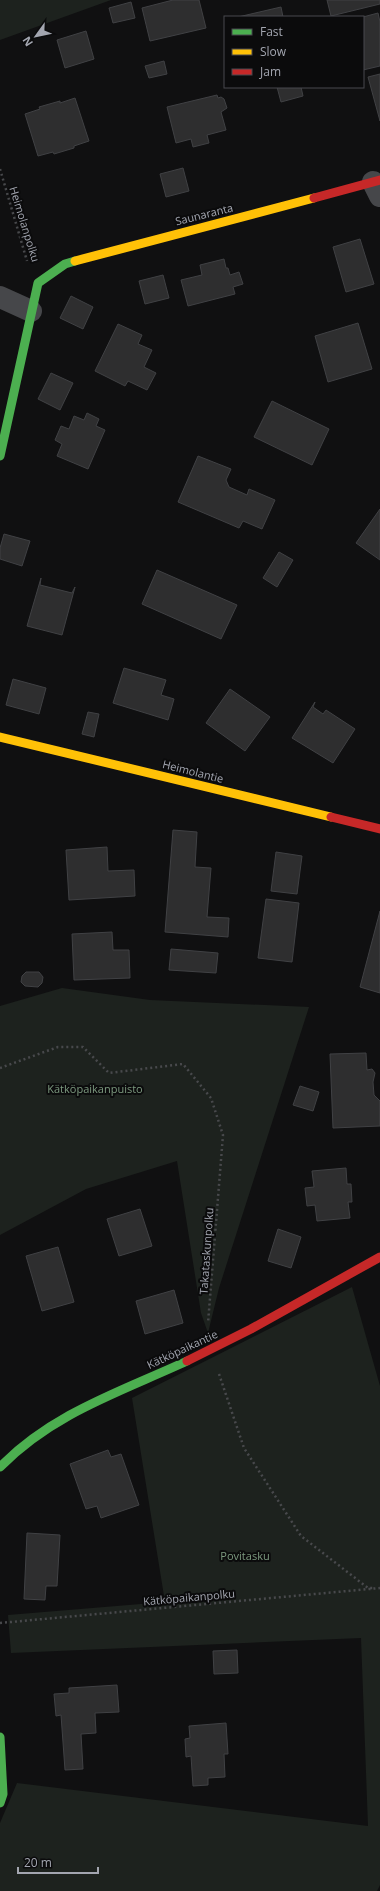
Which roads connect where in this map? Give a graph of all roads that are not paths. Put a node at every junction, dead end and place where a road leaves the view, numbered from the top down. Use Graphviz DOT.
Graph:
graph roads {
  1 [pos="378,186"];
  2 [pos="0,297"];
  3 [pos="31,311"];
  4 [pos="0,456"];
  5 [pos="0,737"];
  6 [pos="380,829"];
  7 [pos="380,1257"];
  8 [pos="0,1467"];
  9 [pos="0,1737"];
  10 [pos="0,1803"];
  1 -- 3 [label="street, Saunaranta"];
  2 -- 3 [label="street"];
  3 -- 4 [label="street"];
  5 -- 6 [label="street, Heimolantie"];
  7 -- 8 [label="street, Kätköpaikantie"];
  9 -- 10 [label="street"];
}
